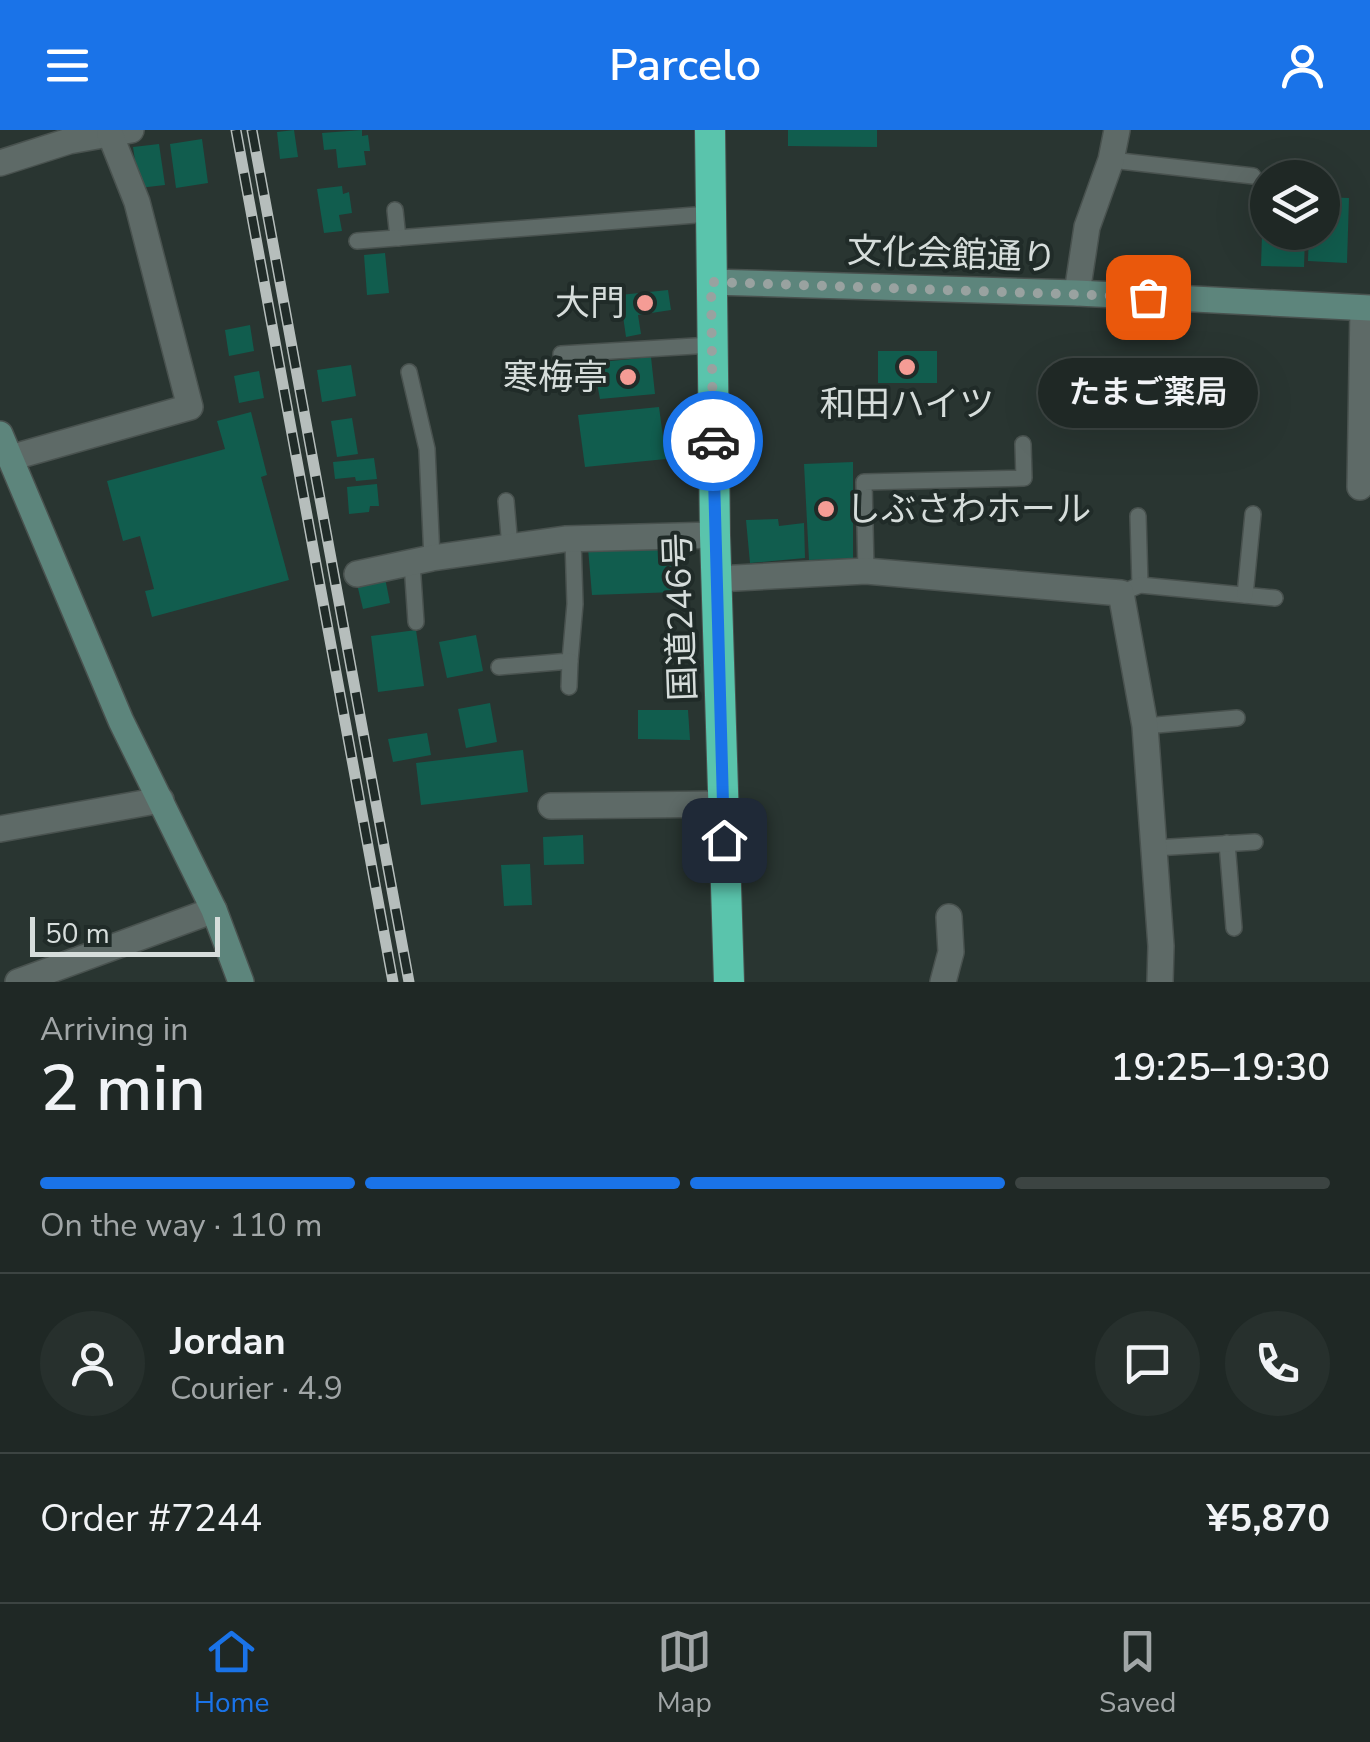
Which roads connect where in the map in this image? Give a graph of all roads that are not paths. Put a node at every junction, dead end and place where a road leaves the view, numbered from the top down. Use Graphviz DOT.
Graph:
graph roads {
  1 [pos="710,130"];
  2 [pos="1117,130"];
  3 [pos="120,132"];
  4 [pos="1111,160"];
  5 [pos="0,163"];
  6 [pos="1250,176"];
  7 [pos="395,210"];
  8 [pos="709,214"];
  9 [pos="398,238"];
  10 [pos="358,241"];
  11 [pos="711,282"];
  12 [pos="1077,293"];
  13 [pos="1366,308"];
  14 [pos="712,345"];
  15 [pos="561,354"];
  16 [pos="409,372"];
  17 [pos="1023,444"];
  18 [pos="5,446"];
  19 [pos="1360,487"];
  20 [pos="506,501"];
  21 [pos="1254,514"];
  22 [pos="1138,516"];
  23 [pos="714,534"];
  24 [pos="573,540"];
  25 [pos="510,547"];
  26 [pos="422,561"];
  27 [pos="866,570"];
  28 [pos="357,574"];
  29 [pos="717,579"];
  30 [pos="1130,589"];
  31 [pos="1245,595"];
  32 [pos="1275,598"];
  33 [pos="416,622"];
  34 [pos="570,661"];
  35 [pos="500,667"];
  36 [pos="569,687"];
  37 [pos="1237,718"];
  38 [pos="1145,726"];
  39 [pos="161,800"];
  40 [pos="722,804"];
  41 [pos="551,806"];
  42 [pos="0,829"];
  43 [pos="1255,842"];
  44 [pos="1226,843"];
  45 [pos="1154,848"];
  46 [pos="214,910"];
  47 [pos="950,917"];
  48 [pos="1234,928"];
  49 [pos="85,971"];
  50 [pos="18,982"];
  51 [pos="241,982"];
  52 [pos="729,982"];
  53 [pos="943,982"];
  54 [pos="1160,982"];
  1 -- 8 [label="highway, 国道246号"];
  2 -- 4 [label="street"];
  3 -- 5 [label="street"];
  3 -- 18 [label="street"];
  4 -- 6 [label="lane"];
  4 -- 12 [label="street"];
  7 -- 9 [label="lane"];
  8 -- 9 [label="lane"];
  8 -- 11 [label="highway, 国道246号"];
  9 -- 10 [label="lane"];
  11 -- 12 [label="street, 文化会館通り"];
  11 -- 14 [label="highway, 国道246号"];
  12 -- 13 [label="street, 文化会館通り"];
  13 -- 19 [label="street"];
  14 -- 15 [label="lane"];
  14 -- 23 [label="highway, 国道246号"];
  16 -- 26 [label="lane"];
  17 -- 27 [label="lane"];
  18 -- 39 [label="street"];
  20 -- 25 [label="lane"];
  21 -- 31 [label="lane"];
  22 -- 30 [label="lane"];
  23 -- 24 [label="street"];
  23 -- 29 [label="highway, 国道246号"];
  24 -- 25 [label="street"];
  24 -- 34 [label="lane"];
  25 -- 26 [label="street"];
  26 -- 28 [label="street"];
  26 -- 33 [label="lane"];
  27 -- 29 [label="street"];
  27 -- 30 [label="street"];
  29 -- 40 [label="highway, 国道246号"];
  30 -- 31 [label="lane"];
  30 -- 38 [label="street"];
  31 -- 32 [label="lane"];
  34 -- 35 [label="lane"];
  34 -- 36 [label="lane"];
  37 -- 38 [label="lane"];
  38 -- 45 [label="street"];
  39 -- 42 [label="street"];
  39 -- 46 [label="street"];
  40 -- 41 [label="street"];
  40 -- 52 [label="highway, 国道246号"];
  43 -- 44 [label="lane"];
  44 -- 45 [label="lane"];
  44 -- 48 [label="lane"];
  45 -- 54 [label="street"];
  46 -- 49 [label="street"];
  46 -- 51 [label="street"];
  47 -- 53 [label="street"];
  49 -- 50 [label="street"];
}
